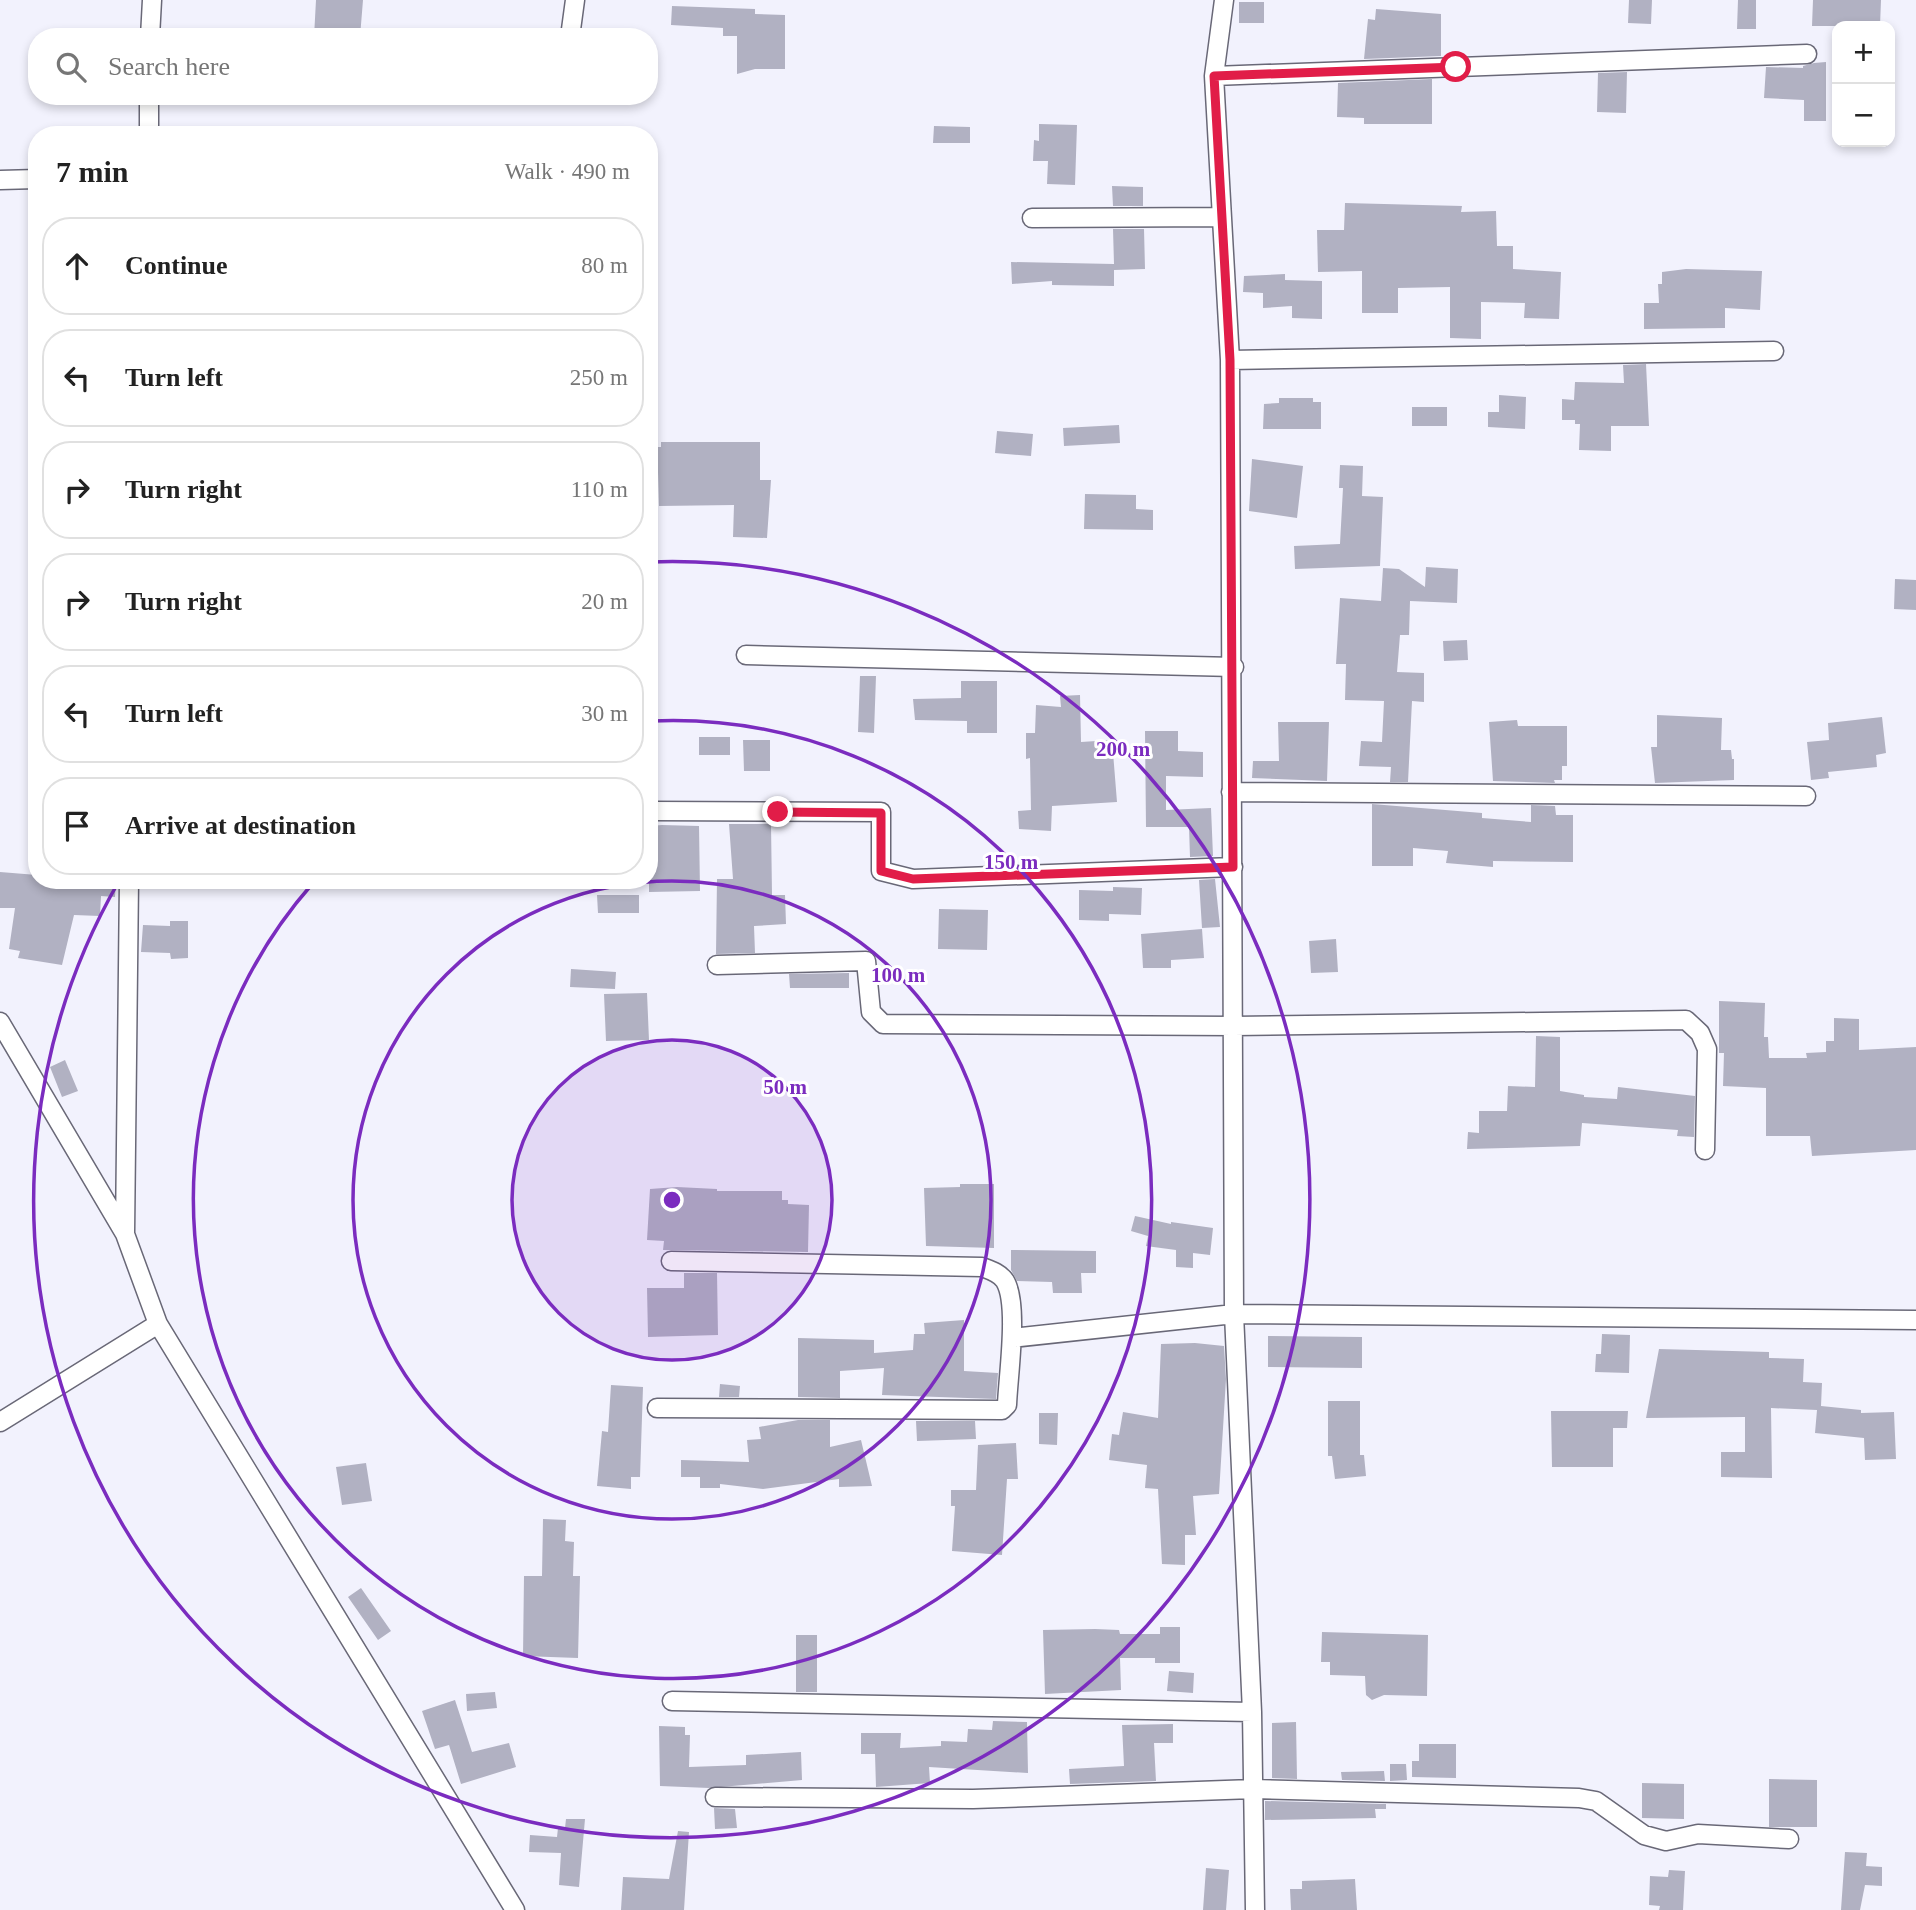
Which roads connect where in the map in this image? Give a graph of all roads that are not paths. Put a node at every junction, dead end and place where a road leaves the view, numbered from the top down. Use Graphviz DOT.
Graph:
graph roads {
  1 [pos="152,0"];
  2 [pos="575,0"];
  3 [pos="1224,0"];
  4 [pos="150,28"];
  5 [pos="571,28"];
  6 [pos="1807,54"];
  7 [pos="1214,76"];
  8 [pos="149,105"];
  9 [pos="149,126"];
  10 [pos="28,179"];
  11 [pos="0,180"];
  12 [pos="1221,217"];
  13 [pos="1032,218"];
  14 [pos="1774,351"];
  15 [pos="1230,360"];
  16 [pos="746,655"];
  17 [pos="1234,667"];
  18 [pos="1231,792"];
  19 [pos="1806,796"];
  20 [pos="658,811"];
  21 [pos="1233,867"];
  22 [pos="129,889"];
  23 [pos="718,965"];
  24 [pos="0,1022"];
  25 [pos="1234,1026"];
  26 [pos="1705,1150"];
  27 [pos="125,1234"];
  28 [pos="671,1261"];
  29 [pos="1234,1314"];
  30 [pos="1916,1320"];
  31 [pos="158,1324"];
  32 [pos="1012,1338"];
  33 [pos="657,1408"];
  34 [pos="0,1422"];
  35 [pos="673,1700"];
  36 [pos="1252,1712"];
  37 [pos="1253,1789"];
  38 [pos="715,1797"];
  39 [pos="1789,1839"];
  40 [pos="515,1910"];
  41 [pos="1255,1910"];
  1 -- 4 [label="street"];
  2 -- 5 [label="street"];
  3 -- 7 [label="street"];
  6 -- 7 [label="street"];
  7 -- 12 [label="street"];
  8 -- 9 [label="street"];
  10 -- 11 [label="street"];
  12 -- 13 [label="street"];
  12 -- 15 [label="street"];
  14 -- 15 [label="street"];
  15 -- 17 [label="street"];
  16 -- 17 [label="street"];
  17 -- 18 [label="street"];
  18 -- 19 [label="street"];
  18 -- 21 [label="street"];
  20 -- 21 [label="street"];
  21 -- 25 [label="street"];
  22 -- 27 [label="street"];
  23 -- 25 [label="street"];
  24 -- 27 [label="street"];
  25 -- 26 [label="street"];
  25 -- 29 [label="street"];
  27 -- 31 [label="street"];
  28 -- 32 [label="street"];
  29 -- 30 [label="street"];
  29 -- 32 [label="street"];
  29 -- 36 [label="street"];
  31 -- 34 [label="street"];
  31 -- 40 [label="street"];
  32 -- 33 [label="street"];
  35 -- 36 [label="street"];
  36 -- 37 [label="street"];
  37 -- 38 [label="street"];
  37 -- 39 [label="street"];
  37 -- 41 [label="street"];
}
